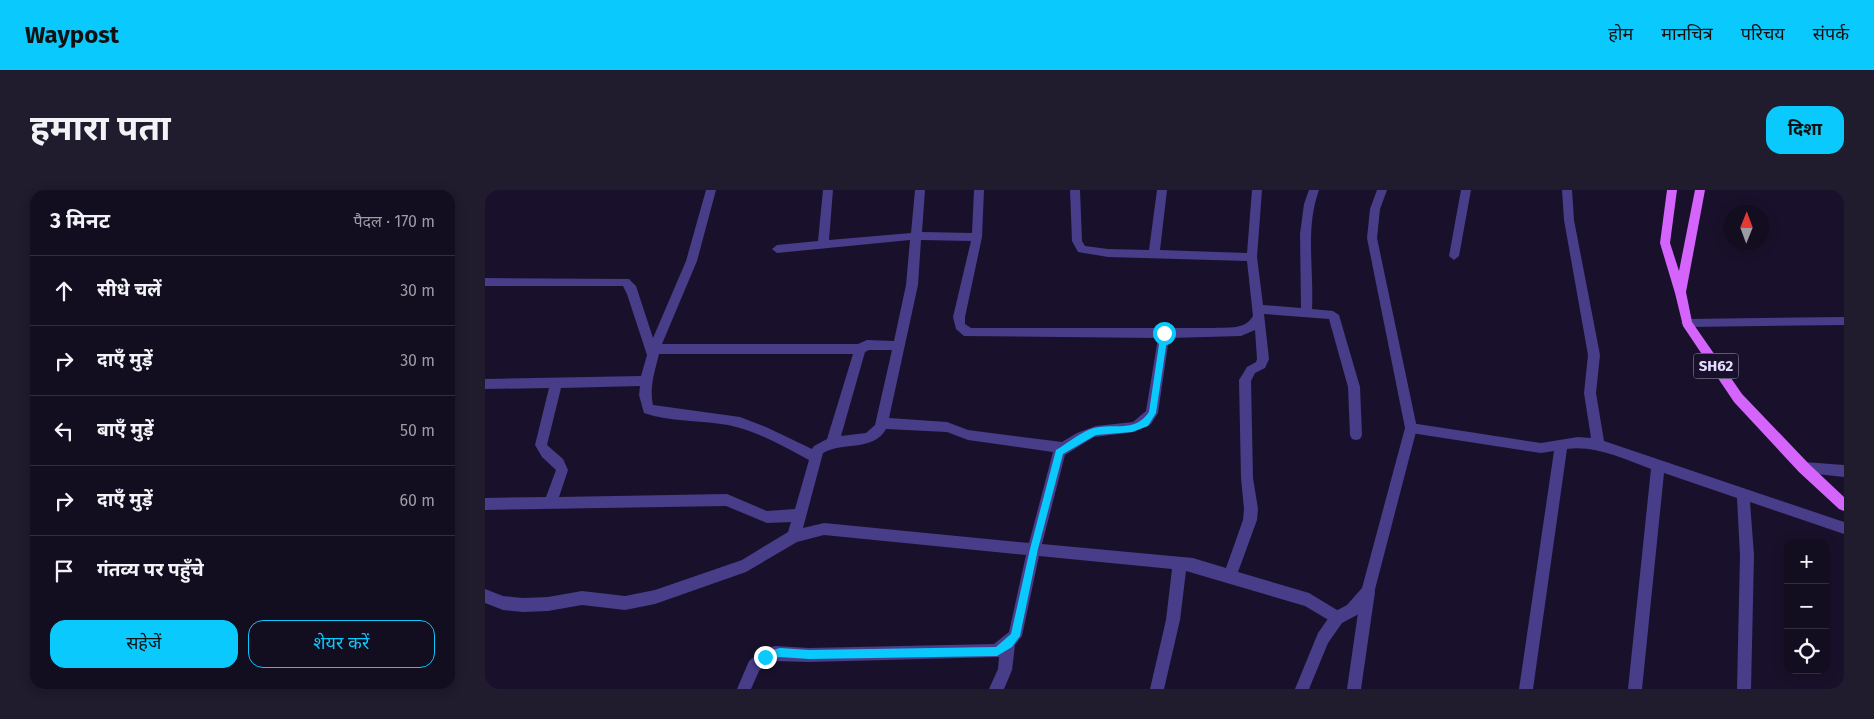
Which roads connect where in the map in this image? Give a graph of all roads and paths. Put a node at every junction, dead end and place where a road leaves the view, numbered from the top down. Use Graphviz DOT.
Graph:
graph roads {
  1 [pos="711,190"];
  2 [pos="828,190"];
  3 [pos="920,190"];
  4 [pos="979,190"];
  5 [pos="1075,190"];
  6 [pos="1162,190"];
  7 [pos="1257,190"];
  8 [pos="1313,190"];
  9 [pos="1382,190"];
  10 [pos="1466,190"];
  11 [pos="1567,190"];
  12 [pos="1672,190"];
  13 [pos="1700,190"];
  14 [pos="917,236"];
  15 [pos="977,237"];
  16 [pos="823,245"];
  17 [pos="777,249"];
  18 [pos="1154,254"];
  19 [pos="1454,256"];
  20 [pos="1253,257"];
  21 [pos="485,282"];
  22 [pos="1681,293"];
  23 [pos="1259,312"];
  24 [pos="1306,312"];
  25 [pos="1844,321"];
  26 [pos="1687,323"];
  27 [pos="1164,333"];
  28 [pos="899,346"];
  29 [pos="860,349"];
  30 [pos="655,352"];
  31 [pos="646,381"];
  32 [pos="556,383"];
  33 [pos="485,384"];
  34 [pos="882,424"];
  35 [pos="1411,428"];
  36 [pos="1356,435"];
  37 [pos="833,441"];
  38 [pos="1561,445"];
  39 [pos="1598,445"];
  40 [pos="1064,448"];
  41 [pos="816,457"];
  42 [pos="1658,465"];
  43 [pos="1804,468"];
  44 [pos="1844,471"];
  45 [pos="1743,494"];
  46 [pos="550,503"];
  47 [pos="485,504"];
  48 [pos="1844,504"];
  49 [pos="799,515"];
  50 [pos="1844,528"];
  51 [pos="794,536"];
  52 [pos="1034,549"];
  53 [pos="1180,564"];
  54 [pos="1229,576"];
  55 [pos="1368,592"];
  56 [pos="485,596"];
  57 [pos="1337,618"];
  58 [pos="1009,644"];
  59 [pos="744,689"];
  60 [pos="997,689"];
  61 [pos="1157,689"];
  62 [pos="1302,689"];
  63 [pos="1354,689"];
  64 [pos="1526,689"];
  65 [pos="1635,689"];
  66 [pos="1744,689"];
  1 -- 30 [label="street"];
  2 -- 16 [label="street"];
  3 -- 14 [label="street"];
  4 -- 15 [label="street"];
  5 -- 18 [label="street"];
  6 -- 18 [label="street"];
  7 -- 20 [label="street"];
  8 -- 24 [label="street"];
  9 -- 35 [label="street"];
  10 -- 19 [label="street"];
  11 -- 39 [label="street"];
  12 -- 22 [label="main road, SH62"];
  13 -- 22 [label="main road"];
  14 -- 15 [label="street"];
  14 -- 16 [label="street"];
  14 -- 28 [label="street"];
  15 -- 27 [label="street"];
  16 -- 17 [label="street"];
  18 -- 20 [label="street"];
  20 -- 23 [label="street"];
  21 -- 30 [label="street"];
  22 -- 26 [label="main road, SH62"];
  23 -- 24 [label="street"];
  23 -- 27 [label="street"];
  23 -- 54 [label="street"];
  24 -- 36 [label="street"];
  25 -- 26 [label="street"];
  26 -- 43 [label="main road, SH62"];
  27 -- 40 [label="street"];
  28 -- 29 [label="street"];
  28 -- 34 [label="street"];
  29 -- 30 [label="street"];
  29 -- 37 [label="street"];
  30 -- 31 [label="street"];
  31 -- 32 [label="street"];
  31 -- 41 [label="street"];
  32 -- 33 [label="street"];
  32 -- 46 [label="street"];
  34 -- 37 [label="street"];
  34 -- 40 [label="street"];
  35 -- 38 [label="street"];
  35 -- 55 [label="street"];
  37 -- 41 [label="street"];
  38 -- 39 [label="street"];
  38 -- 64 [label="street"];
  39 -- 42 [label="street"];
  40 -- 52 [label="street"];
  41 -- 49 [label="street"];
  42 -- 45 [label="street"];
  42 -- 65 [label="street"];
  43 -- 44 [label="street"];
  43 -- 48 [label="main road, SH62"];
  45 -- 50 [label="street"];
  45 -- 66 [label="street"];
  46 -- 47 [label="street"];
  46 -- 49 [label="street"];
  49 -- 51 [label="street"];
  51 -- 52 [label="street"];
  51 -- 56 [label="street"];
  52 -- 53 [label="street"];
  52 -- 58 [label="street"];
  53 -- 54 [label="street"];
  53 -- 61 [label="street"];
  54 -- 57 [label="street"];
  55 -- 57 [label="street"];
  55 -- 63 [label="street"];
  57 -- 62 [label="street"];
  58 -- 59 [label="street"];
  58 -- 60 [label="street"];
}
